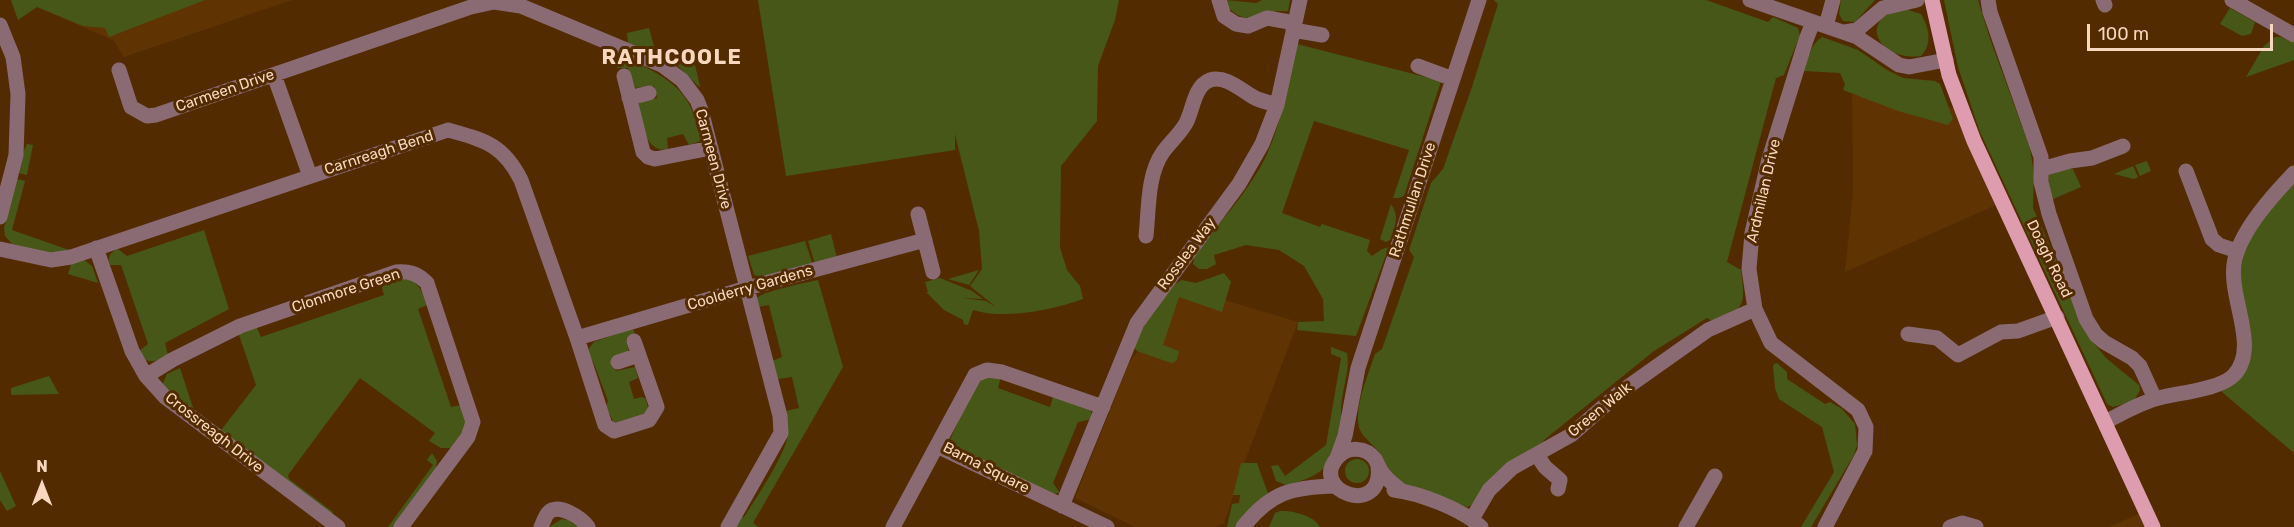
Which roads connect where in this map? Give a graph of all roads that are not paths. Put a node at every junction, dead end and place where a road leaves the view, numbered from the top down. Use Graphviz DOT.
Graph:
graph roads {
  1 [pos="1219,0"];
  2 [pos="1300,0"];
  3 [pos="1479,0"];
  4 [pos="1750,0"];
  5 [pos="1833,0"];
  6 [pos="1917,0"];
  7 [pos="1932,0"];
  8 [pos="1988,0"];
  9 [pos="2232,0"];
  10 [pos="1874,15"];
  11 [pos="1820,24"];
  12 [pos="0,25"];
  13 [pos="1294,27"];
  14 [pos="1845,32"];
  15 [pos="1322,35"];
  16 [pos="2294,35"];
  17 [pos="1874,48"];
  18 [pos="1946,60"];
  19 [pos="1418,66"];
  20 [pos="120,70"];
  21 [pos="274,75"];
  22 [pos="624,76"];
  23 [pos="1453,79"];
  24 [pos="650,93"];
  25 [pos="630,98"];
  26 [pos="1277,105"];
  27 [pos="2123,146"];
  28 [pos="711,148"];
  29 [pos="2042,169"];
  30 [pos="2186,171"];
  31 [pos="2294,173"];
  32 [pos="310,176"];
  33 [pos="918,214"];
  34 [pos="0,217"];
  35 [pos="1146,236"];
  36 [pos="925,240"];
  37 [pos="96,248"];
  38 [pos="0,249"];
  39 [pos="2237,251"];
  40 [pos="933,272"];
  41 [pos="747,288"];
  42 [pos="1755,309"];
  43 [pos="2057,317"];
  44 [pos="1908,334"];
  45 [pos="577,338"];
  46 [pos="618,362"];
  47 [pos="146,376"];
  48 [pos="2155,399"];
  49 [pos="1350,401"];
  50 [pos="1103,407"];
  51 [pos="2105,422"];
  52 [pos="937,446"];
  53 [pos="1364,451"];
  54 [pos="1537,455"];
  55 [pos="1335,461"];
  56 [pos="1378,466"];
  57 [pos="1715,476"];
  58 [pos="1561,481"];
  59 [pos="1336,486"];
  60 [pos="1374,487"];
  61 [pos="1302,489"];
  62 [pos="1402,490"];
  63 [pos="1062,506"];
  64 [pos="1476,523"];
  65 [pos="1694,523"];
  66 [pos="1829,526"];
  67 [pos="338,527"];
  68 [pos="401,527"];
  69 [pos="541,527"];
  70 [pos="588,527"];
  71 [pos="728,527"];
  72 [pos="893,527"];
  73 [pos="1107,527"];
  74 [pos="1243,527"];
  75 [pos="1950,527"];
  76 [pos="1976,527"];
  77 [pos="2153,527"];
  1 -- 13 [label="street"];
  2 -- 13 [label="street, Rosslea Way"];
  3 -- 23 [label="street, Rathmullan Drive"];
  4 -- 11 [label="street"];
  5 -- 11 [label="street, Ardmillan Drive"];
  6 -- 10 [label="street"];
  7 -- 18 [label="main road, Doagh Road"];
  8 -- 29 [label="street"];
  9 -- 16 [label="street"];
  10 -- 14 [label="street"];
  10 -- 17 [label="street"];
  11 -- 14 [label="street"];
  11 -- 42 [label="street, Ardmillan Drive"];
  12 -- 34 [label="street"];
  13 -- 15 [label="street"];
  13 -- 26 [label="street, Rosslea Way"];
  14 -- 17 [label="street"];
  17 -- 18 [label="street"];
  18 -- 43 [label="main road, Doagh Road"];
  19 -- 23 [label="street"];
  20 -- 21 [label="street, Carmeen Drive"];
  21 -- 28 [label="street, Carmeen Drive"];
  21 -- 32 [label="street"];
  22 -- 25 [label="street"];
  23 -- 49 [label="street, Rathmullan Drive"];
  24 -- 25 [label="street"];
  25 -- 28 [label="street"];
  26 -- 35 [label="street"];
  26 -- 50 [label="street, Rosslea Way"];
  27 -- 29 [label="street"];
  28 -- 41 [label="street, Carmeen Drive"];
  29 -- 48 [label="street"];
  30 -- 39 [label="street"];
  31 -- 39 [label="street"];
  32 -- 37 [label="street, Carnreagh Bend"];
  32 -- 45 [label="street, Carnreagh Bend"];
  33 -- 36 [label="street"];
  36 -- 40 [label="street"];
  36 -- 41 [label="street, Coolderry Gardens"];
  37 -- 38 [label="street, Carnreagh Bend"];
  37 -- 47 [label="street, Crossreagh Drive"];
  39 -- 48 [label="street"];
  41 -- 45 [label="street, Coolderry Gardens"];
  41 -- 71 [label="street, Carmeen Drive"];
  42 -- 54 [label="street, Green Walk"];
  42 -- 66 [label="street, Ardmillan Drive"];
  43 -- 44 [label="street"];
  43 -- 51 [label="main road, Doagh Road"];
  45 -- 46 [label="street, Carnreagh Bend"];
  47 -- 67 [label="street, Crossreagh Drive"];
  47 -- 68 [label="street, Clonmore Green"];
  48 -- 51 [label="street"];
  49 -- 53 [label="street, Rathmullan Drive"];
  49 -- 55 [label="street, Rathmullan Drive"];
  50 -- 52 [label="street, Barna Square"];
  50 -- 63 [label="street, Rosslea Way"];
  51 -- 77 [label="main road, Doagh Road"];
  52 -- 63 [label="street, Barna Square"];
  52 -- 72 [label="street"];
  53 -- 55 [label="street"];
  53 -- 56 [label="street"];
  54 -- 58 [label="street"];
  54 -- 64 [label="street, Green Walk"];
  55 -- 59 [label="street"];
  55 -- 61 [label="street"];
  56 -- 60 [label="street"];
  56 -- 62 [label="street"];
  57 -- 65 [label="street"];
  59 -- 60 [label="street"];
  59 -- 61 [label="street"];
  60 -- 62 [label="street"];
  61 -- 74 [label="street"];
  62 -- 64 [label="street"];
  63 -- 73 [label="street, Barna Square"];
  69 -- 70 [label="street"];
  75 -- 76 [label="street"];
}
